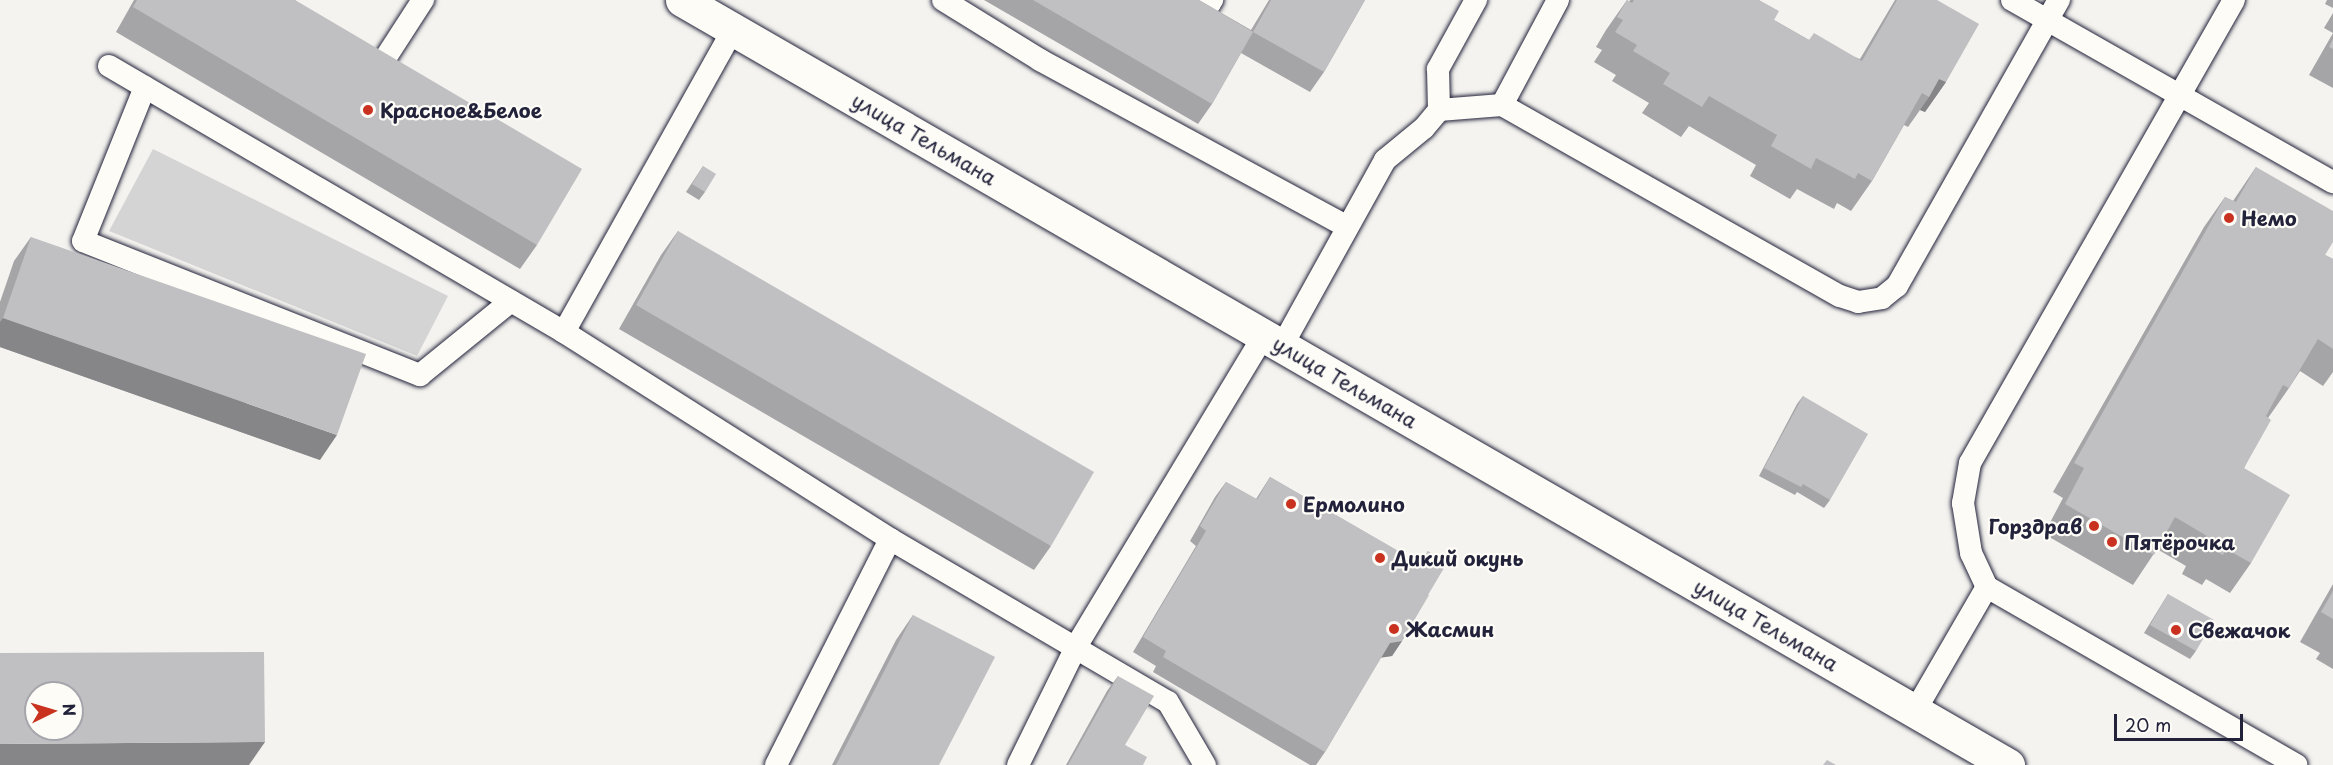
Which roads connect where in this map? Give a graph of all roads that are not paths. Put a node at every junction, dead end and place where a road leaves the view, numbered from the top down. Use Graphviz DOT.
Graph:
graph roads {
  1 [pos="423,0"];
  2 [pos="682,0"];
  3 [pos="943,0"];
  4 [pos="1205,0"];
  5 [pos="1212,0"];
  6 [pos="1476,0"];
  7 [pos="1558,0"];
  8 [pos="2012,0"];
  9 [pos="2059,0"];
  10 [pos="2227,3"];
  11 [pos="2047,20"];
  12 [pos="732,29"];
  13 [pos="110,66"];
  14 [pos="377,71"];
  15 [pos="145,87"];
  16 [pos="2180,94"];
  17 [pos="1502,105"];
  18 [pos="1439,110"];
  19 [pos="2333,182"];
  20 [pos="1347,227"];
  21 [pos="511,301"];
  22 [pos="564,332"];
  23 [pos="1273,340"];
  24 [pos="890,539"];
  25 [pos="1987,587"];
  26 [pos="1077,645"];
  27 [pos="1915,711"];
  28 [pos="776,765"];
  29 [pos="1018,765"];
  30 [pos="1205,765"];
  31 [pos="2008,765"];
  32 [pos="2297,765"];
  1 -- 14 [label="lane"];
  2 -- 12 [label="main road, улица Тельмана"];
  3 -- 20 [label="lane"];
  4 -- 5 [label="lane"];
  6 -- 18 [label="lane"];
  7 -- 17 [label="lane"];
  8 -- 11 [label="lane"];
  9 -- 11 [label="lane"];
  10 -- 16 [label="lane"];
  11 -- 16 [label="lane"];
  11 -- 17 [label="lane"];
  12 -- 22 [label="lane"];
  12 -- 23 [label="main road, улица Тельмана"];
  13 -- 15 [label="lane"];
  15 -- 21 [label="lane"];
  15 -- 21 [label="lane"];
  16 -- 19 [label="lane"];
  16 -- 25 [label="lane"];
  17 -- 18 [label="lane"];
  18 -- 20 [label="lane"];
  20 -- 23 [label="lane"];
  21 -- 22 [label="lane"];
  22 -- 24 [label="lane"];
  23 -- 26 [label="lane"];
  23 -- 27 [label="main road, улица Тельмана"];
  24 -- 26 [label="lane"];
  24 -- 28 [label="lane"];
  25 -- 27 [label="lane"];
  25 -- 32 [label="lane"];
  26 -- 29 [label="lane"];
  26 -- 30 [label="lane"];
  27 -- 31 [label="main road, улица Тельмана"];
}
